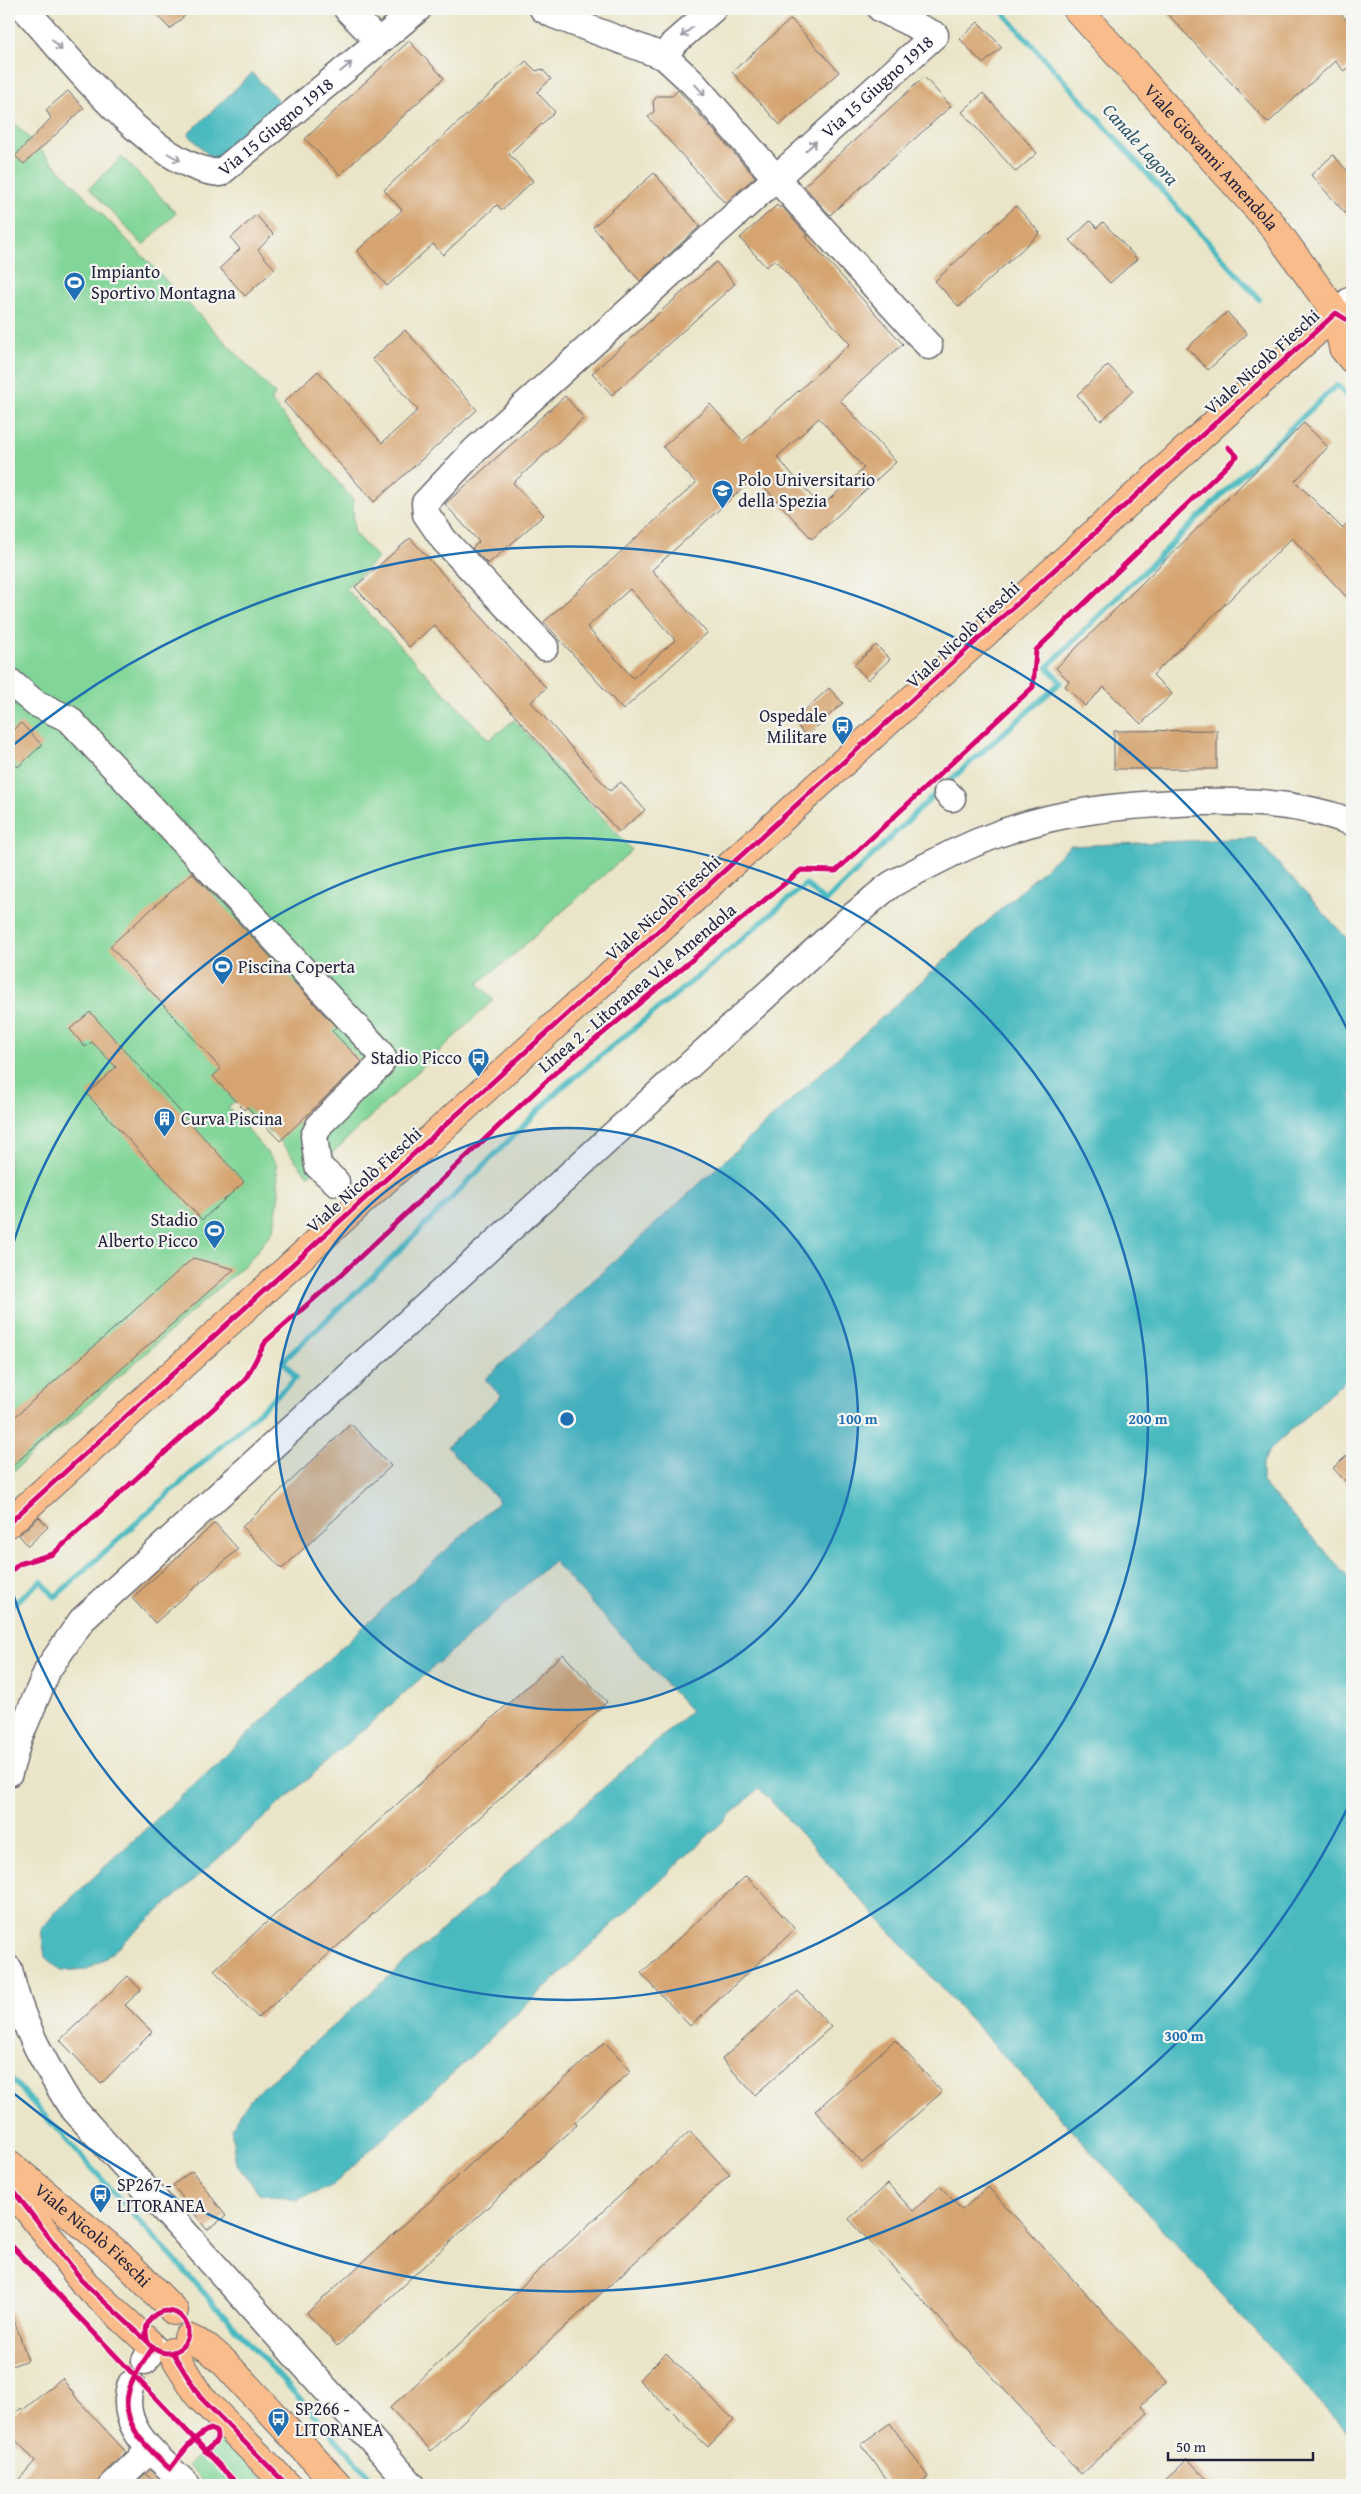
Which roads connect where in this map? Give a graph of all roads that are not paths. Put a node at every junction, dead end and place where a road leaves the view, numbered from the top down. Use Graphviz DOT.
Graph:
graph roads {
  1 [pos="25,9"];
  2 [pos="347,9"];
  3 [pos="418,9"];
  4 [pos="542,9"];
  5 [pos="712,9"];
  6 [pos="882,9"];
  7 [pos="1077,9"];
  8 [pos="378,41"];
  9 [pos="665,57"];
  10 [pos="776,178"];
  11 [pos="1347,312"];
  12 [pos="929,346"];
  13 [pos="1352,359"];
  14 [pos="544,646"];
  15 [pos="9,681"];
  16 [pos="1352,822"];
  17 [pos="336,1182"];
  18 [pos="9,1523"];
  19 [pos="9,1773"];
  20 [pos="9,1970"];
  21 [pos="9,2164"];
  22 [pos="9,2185"];
  23 [pos="174,2311"];
  24 [pos="161,2348"];
  25 [pos="132,2384"];
  26 [pos="150,2450"];
  27 [pos="113,2485"];
  28 [pos="186,2485"];
  29 [pos="287,2485"];
  30 [pos="338,2485"];
  31 [pos="412,2485"];
  1 -- 8 [label="street, Via 15 Giugno 1918, one-way"];
  2 -- 8 [label="street"];
  3 -- 8 [label="street, Via 15 Giugno 1918"];
  4 -- 9 [label="street"];
  5 -- 9 [label="street, one-way"];
  10 -- 6 [label="street, Via 15 Giugno 1918, one-way"];
  7 -- 11 [label="main road, Viale Giovanni Amendola"];
  9 -- 10 [label="street, one-way"];
  10 -- 12 [label="street"];
  10 -- 14 [label="street"];
  11 -- 13 [label="main road, Viale Giovanni Amendola"];
  11 -- 18 [label="main road, Viale Nicolò Fieschi"];
  15 -- 17 [label="street"];
  16 -- 19 [label="street"];
  20 -- 31 [label="street"];
  21 -- 23 [label="main road, Viale Nicolò Fieschi"];
  22 -- 24 [label="main road, Viale Nicolò Fieschi"];
  23 -- 24 [label="main road, Viale Nicolò Fieschi"];
  23 -- 24 [label="main road"];
  24 -- 29 [label="main road"];
  24 -- 30 [label="main road, Viale Nicolò Fieschi"];
  25 -- 26 [label="street"];
  26 -- 27 [label="street"];
  26 -- 28 [label="street"];
}
